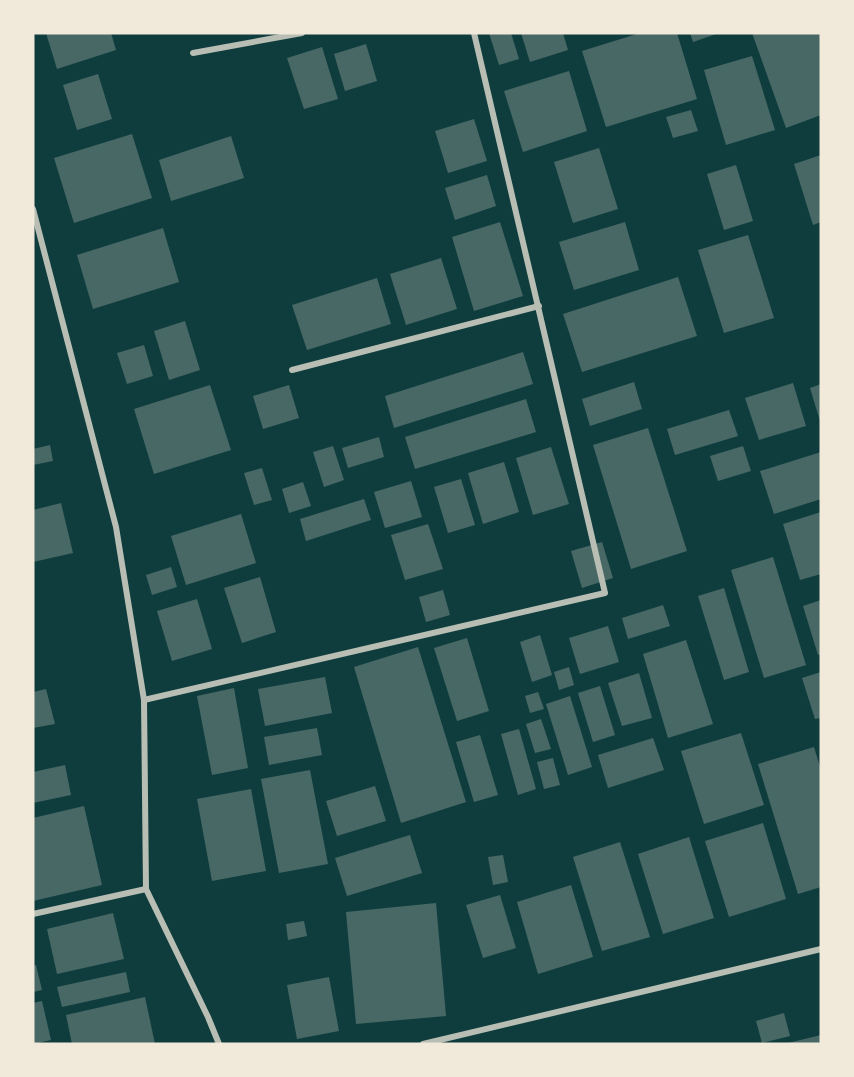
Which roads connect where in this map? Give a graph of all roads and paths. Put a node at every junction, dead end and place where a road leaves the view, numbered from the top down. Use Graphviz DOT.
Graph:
graph roads {
  1 [pos="302,33"];
  2 [pos="474,33"];
  3 [pos="193,53"];
  4 [pos="33,209"];
  5 [pos="539,306"];
  6 [pos="292,370"];
  7 [pos="144,700"];
  8 [pos="146,889"];
  9 [pos="33,914"];
  10 [pos="821,949"];
  11 [pos="219,1044"];
  12 [pos="423,1044"];
  1 -- 3 [label="street"];
  2 -- 5 [label="street"];
  4 -- 7 [label="street"];
  5 -- 6 [label="street"];
  5 -- 7 [label="street"];
  7 -- 8 [label="street"];
  8 -- 9 [label="street"];
  8 -- 11 [label="street"];
  10 -- 12 [label="street"];
}
